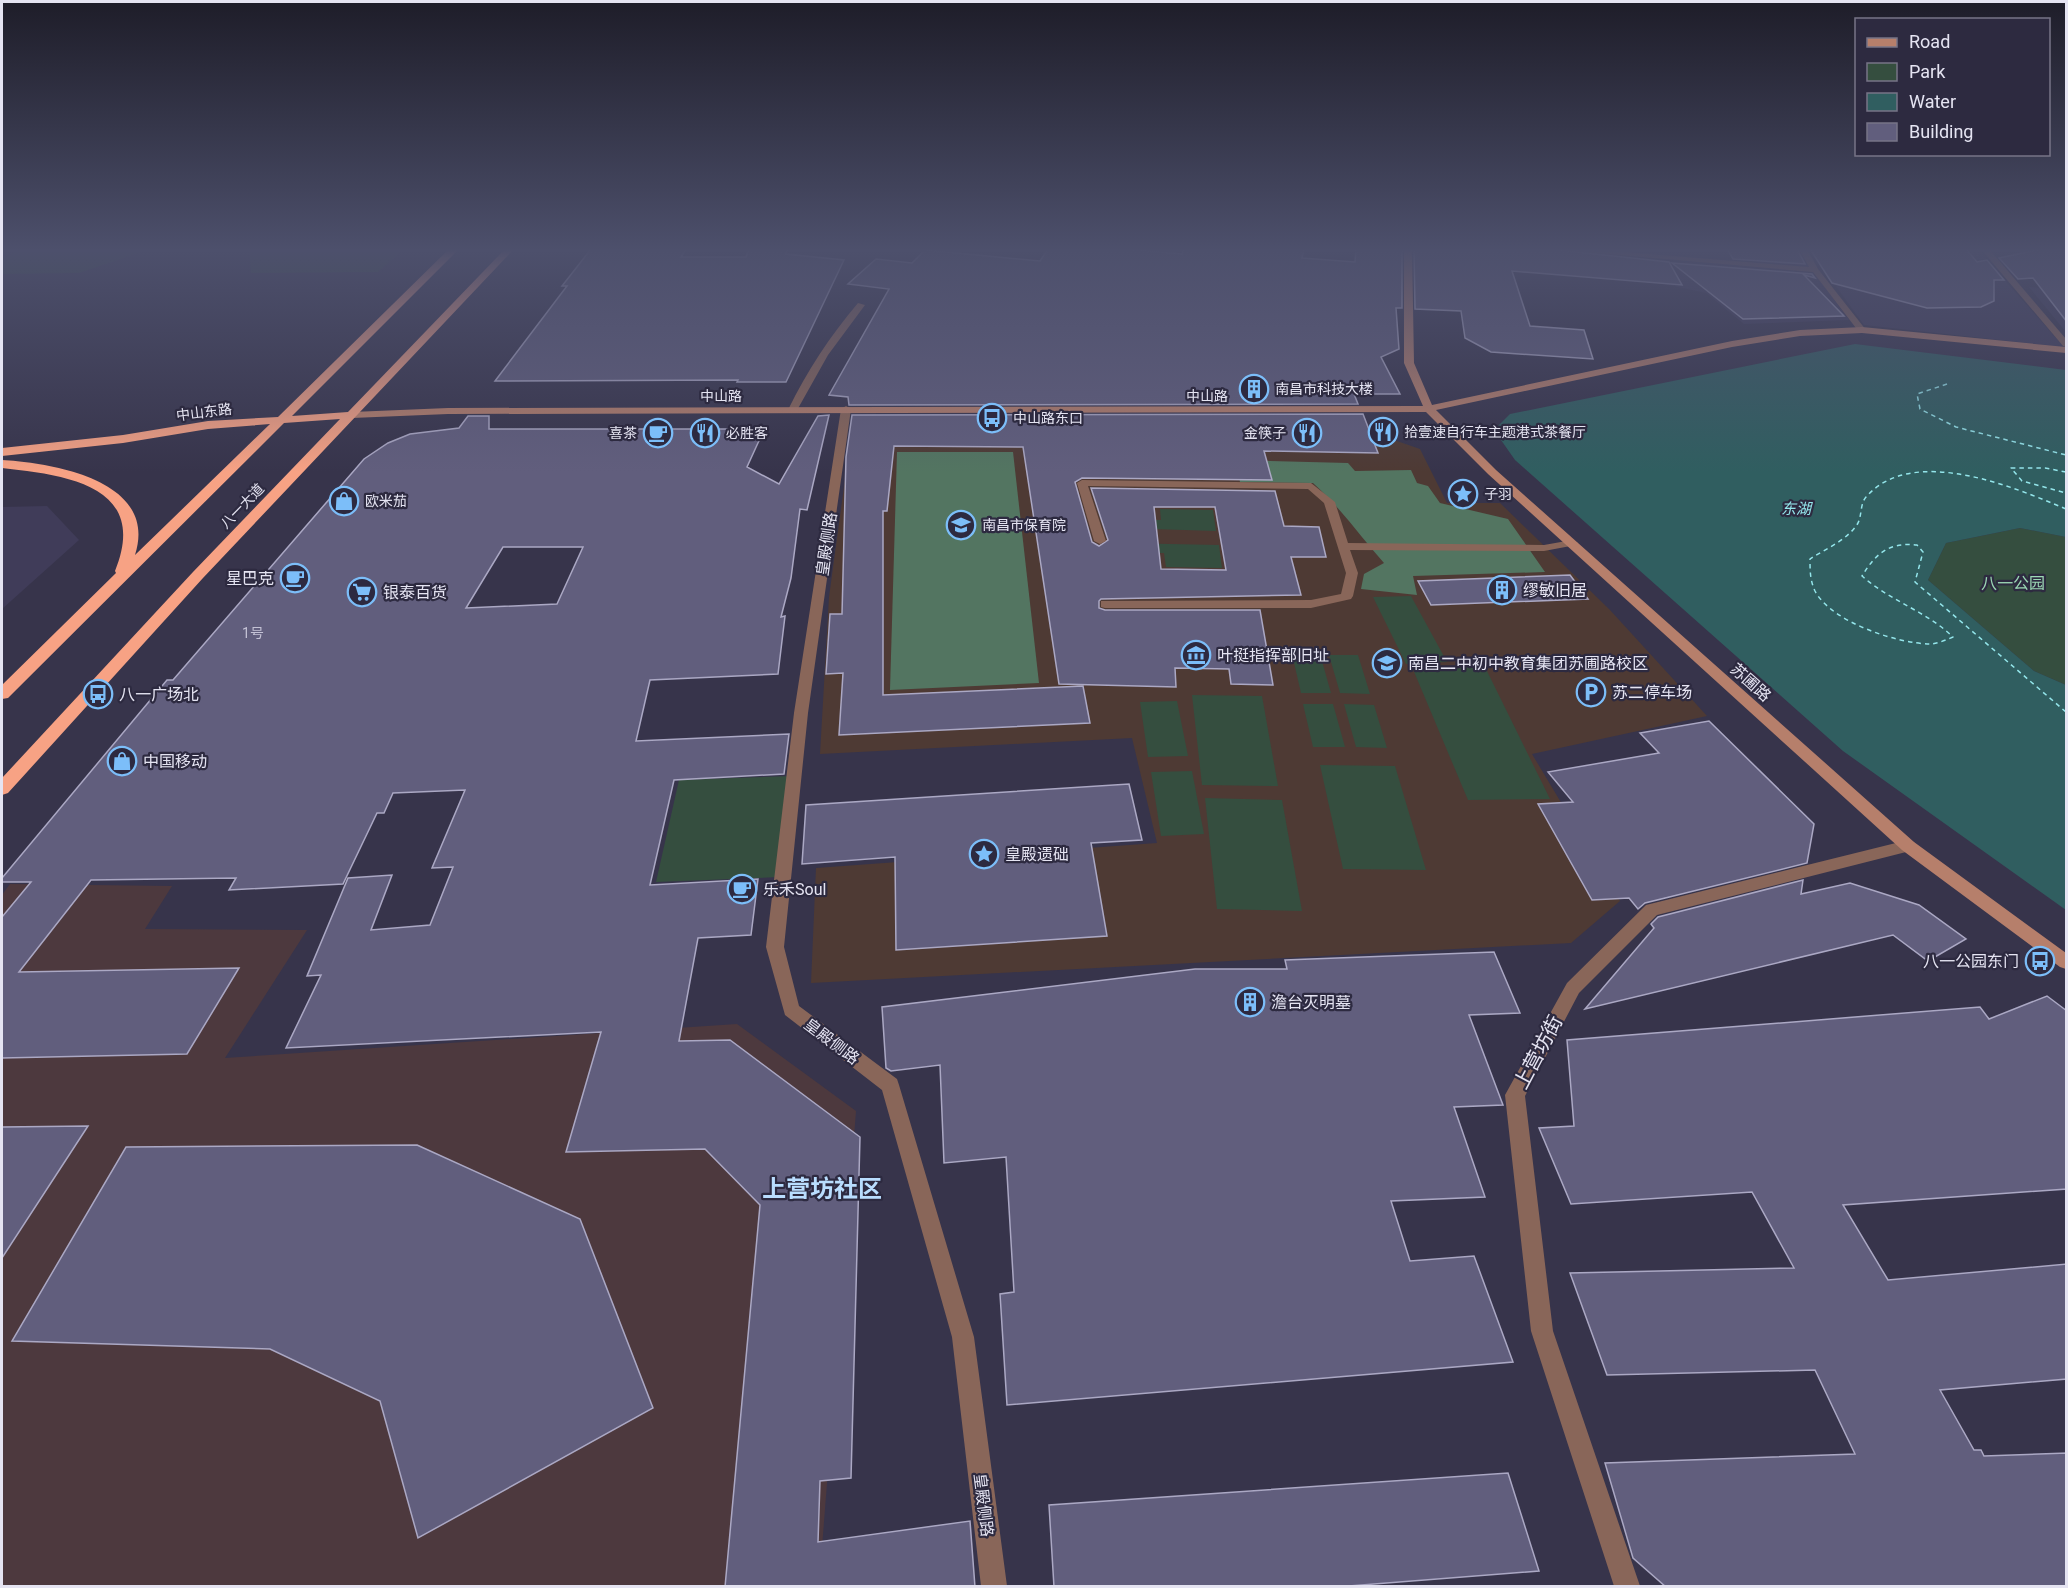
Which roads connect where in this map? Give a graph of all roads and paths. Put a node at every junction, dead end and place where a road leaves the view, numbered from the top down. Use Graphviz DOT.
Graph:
graph roads {
  1 [pos="380,323"];
  2 [pos="440,323"];
  3 [pos="846,323"];
  4 [pos="1409,323"];
  5 [pos="1857,323"];
  6 [pos="2049,323"];
  7 [pos="1862,330"];
  8 [pos="2067,344"];
  9 [pos="2067,350"];
  10 [pos="846,409"];
  11 [pos="1429,409"];
  12 [pos="792,410"];
  13 [pos="411,412"];
  14 [pos="352,416"];
  15 [pos="283,419"];
  16 [pos="2,452"];
  17 [pos="2,464"];
  18 [pos="1100,541"];
  19 [pos="1572,543"];
  20 [pos="1342,546"];
  21 [pos="120,576"];
  22 [pos="1105,604"];
  23 [pos="2,694"];
  24 [pos="2,789"];
  25 [pos="1908,846"];
  26 [pos="2067,962"];
  27 [pos="994,1587"];
  28 [pos="1627,1587"];
  1 -- 15 [label="highway"];
  2 -- 14 [label="highway, 八一大道"];
  3 -- 12 [label="street"];
  4 -- 11 [label="main road"];
  5 -- 7 [label="street"];
  6 -- 8 [label="street"];
  7 -- 9 [label="main road, 中山路"];
  7 -- 11 [label="main road, 中山路"];
  10 -- 11 [label="main road, 中山路"];
  10 -- 12 [label="main road, 中山路"];
  10 -- 27 [label="street, 皇殿侧路"];
  11 -- 19 [label="main road, 苏圃路"];
  12 -- 13 [label="main road, 中山路"];
  13 -- 14 [label="main road, 中山东路"];
  14 -- 15 [label="highway, 中山东路"];
  14 -- 24 [label="highway, 八一大道"];
  15 -- 16 [label="highway, 中山东路"];
  15 -- 21 [label="highway"];
  17 -- 21 [label="highway"];
  18 -- 20 [label="street"];
  19 -- 20 [label="street"];
  19 -- 25 [label="main road, 苏圃路"];
  20 -- 22 [label="street"];
  21 -- 23 [label="highway"];
  25 -- 26 [label="main road, 苏圃路"];
  25 -- 28 [label="street, 上营坊街"];
}
